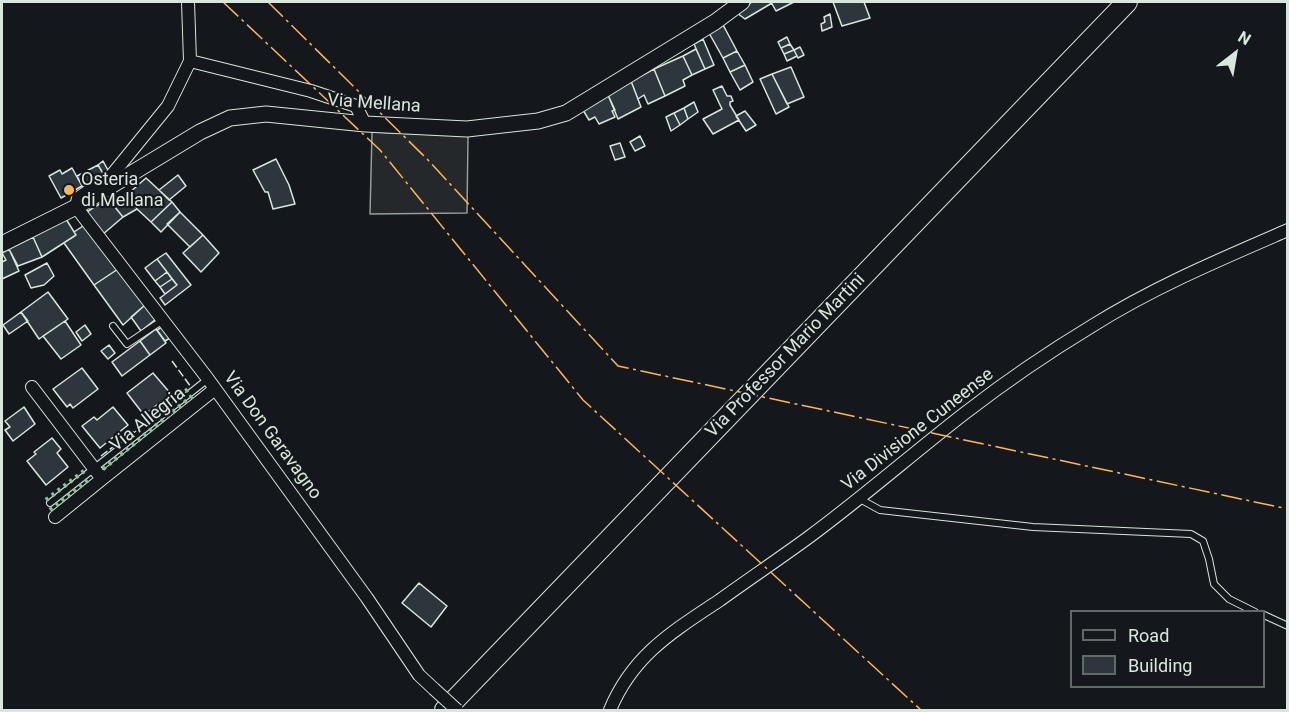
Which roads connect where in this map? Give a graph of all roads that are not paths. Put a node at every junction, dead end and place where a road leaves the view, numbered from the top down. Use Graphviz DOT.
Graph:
graph roads {
  1 [pos="188,2"];
  2 [pos="730,2"];
  3 [pos="742,2"];
  4 [pos="1127,2"];
  5 [pos="715,21"];
  6 [pos="190,61"];
  7 [pos="365,124"];
  8 [pos="76,207"];
  9 [pos="1287,230"];
  10 [pos="2,244"];
  11 [pos="163,320"];
  12 [pos="113,326"];
  13 [pos="212,384"];
  14 [pos="32,387"];
  15 [pos="98,474"];
  16 [pos="860,499"];
  17 [pos="50,504"];
  18 [pos="55,517"];
  19 [pos="1251,610"];
  20 [pos="1265,616"];
  21 [pos="1287,626"];
  22 [pos="445,711"];
  23 [pos="457,711"];
  24 [pos="610,711"];
  1 -- 6 [label="street"];
  2 -- 5 [label="street"];
  3 -- 5 [label="street, Via Mellana"];
  4 -- 22 [label="main road, Via Professor Mario Martini"];
  5 -- 7 [label="street, Via Mellana"];
  6 -- 7 [label="street"];
  6 -- 8 [label="street"];
  7 -- 8 [label="street, Via Mellana"];
  8 -- 10 [label="street, Via Mellana"];
  8 -- 11 [label="street, Via Don Garavagno"];
  9 -- 16 [label="street, Via Divisione Cuneense"];
  11 -- 12 [label="lane"];
  11 -- 13 [label="street, Via Don Garavagno"];
  13 -- 15 [label="street, Via Allegria"];
  13 -- 23 [label="street, Via Don Garavagno, bridge"];
  14 -- 15 [label="street"];
  15 -- 17 [label="lane"];
  15 -- 18 [label="street, Via Allegria"];
  16 -- 19 [label="lane"];
  16 -- 24 [label="street, Via Divisione Cuneense"];
  20 -- 21 [label="lane"];
}
